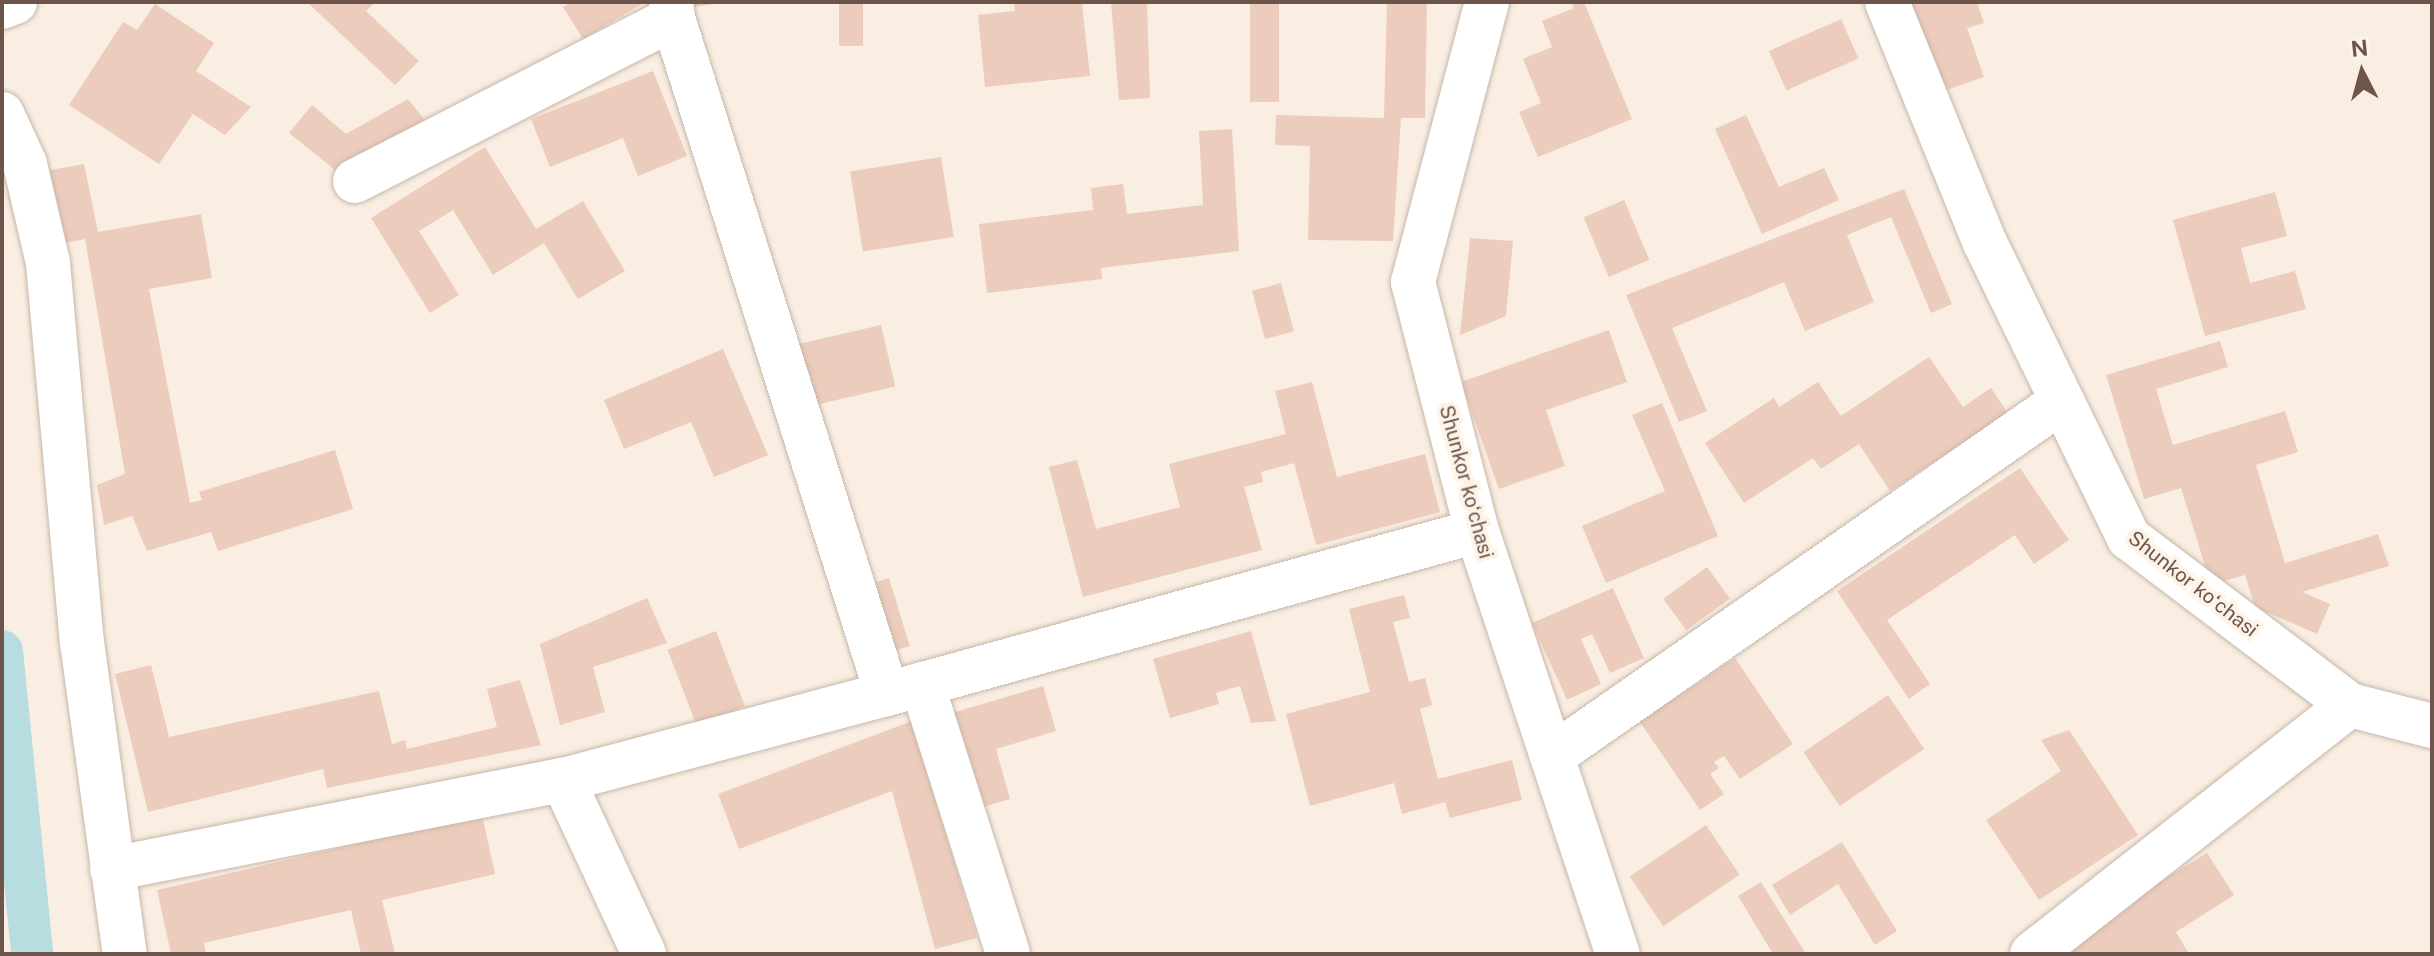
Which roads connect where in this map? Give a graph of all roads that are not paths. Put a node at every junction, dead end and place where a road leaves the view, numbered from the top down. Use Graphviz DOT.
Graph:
graph roads {
  1 [pos="15,2"];
  2 [pos="1487,2"];
  3 [pos="1887,2"];
  4 [pos="2,7"];
  5 [pos="672,10"];
  6 [pos="2,114"];
  7 [pos="355,181"];
  8 [pos="2062,401"];
  9 [pos="1477,531"];
  10 [pos="905,689"];
  11 [pos="2350,705"];
  12 [pos="2432,726"];
  13 [pos="1552,756"];
  14 [pos="563,780"];
  15 [pos="112,869"];
  16 [pos="125,954"];
  17 [pos="644,954"];
  18 [pos="1008,954"];
  19 [pos="1618,954"];
  20 [pos="2032,954"];
  1 -- 4 [label="street"];
  2 -- 9 [label="street, Shunkor koʻchasi"];
  3 -- 8 [label="street, Shunkor koʻchasi"];
  5 -- 7 [label="street"];
  5 -- 10 [label="street"];
  6 -- 15 [label="street"];
  8 -- 11 [label="street, Shunkor koʻchasi"];
  8 -- 13 [label="street"];
  9 -- 10 [label="street"];
  9 -- 13 [label="street, Shunkor koʻchasi"];
  10 -- 14 [label="street"];
  10 -- 18 [label="street"];
  11 -- 12 [label="street, Shunkor koʻchasi"];
  11 -- 20 [label="street"];
  13 -- 19 [label="street, Shunkor koʻchasi"];
  14 -- 15 [label="street"];
  14 -- 17 [label="street"];
  15 -- 16 [label="street"];
}
